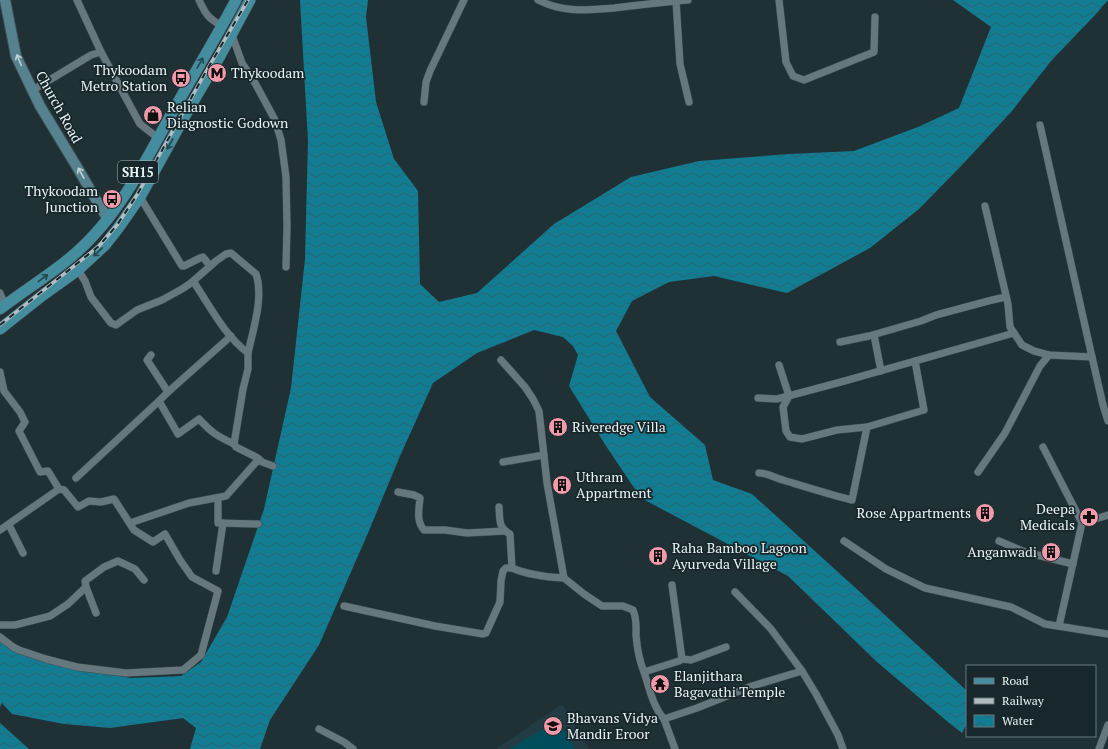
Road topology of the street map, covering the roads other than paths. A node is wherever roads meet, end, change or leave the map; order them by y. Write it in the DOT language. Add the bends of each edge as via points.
graph roads {
  1 [pos="5,0"];
  2 [pos="77,0"];
  3 [pos="199,0"];
  4 [pos="236,0"];
  5 [pos="250,0"];
  6 [pos="464,0"];
  7 [pos="538,0"];
  8 [pos="688,0"];
  9 [pos="778,0"];
  10 [pos="676,1"];
  11 [pos="875,17"];
  12 [pos="222,26"];
  13 [pos="232,35"];
  14 [pos="101,52"];
  15 [pos="33,90"];
  16 [pos="424,102"];
  17 [pos="689,102"];
  18 [pos="1040,125"];
  19 [pos="158,138"];
  20 [pos="140,198"];
  21 [pos="985,206"];
  22 [pos="108,219"];
  23 [pos="210,266"];
  24 [pos="286,267"];
  25 [pos="78,270"];
  26 [pos="193,281"];
  27 [pos="25,291"];
  28 [pos="0,293"];
  29 [pos="1006,297"];
  30 [pos="33,303"];
  31 [pos="3,307"];
  32 [pos="0,329"];
  33 [pos="1014,333"];
  34 [pos="874,334"];
  35 [pos="231,336"];
  36 [pos="840,342"];
  37 [pos="248,353"];
  38 [pos="151,355"];
  39 [pos="1048,355"];
  40 [pos="1092,357"];
  41 [pos="501,360"];
  42 [pos="915,361"];
  43 [pos="779,365"];
  44 [pos="881,371"];
  45 [pos="0,372"];
  46 [pos="168,392"];
  47 [pos="789,396"];
  48 [pos="758,398"];
  49 [pos="159,401"];
  50 [pos="1108,421"];
  51 [pos="867,427"];
  52 [pos="234,444"];
  53 [pos="1044,447"];
  54 [pos="544,454"];
  55 [pos="259,459"];
  56 [pos="503,462"];
  57 [pos="273,466"];
  58 [pos="978,472"];
  59 [pos="759,473"];
  60 [pos="76,478"];
  61 [pos="60,489"];
  62 [pos="398,492"];
  63 [pos="218,498"];
  64 [pos="499,507"];
  65 [pos="1108,515"];
  66 [pos="130,523"];
  67 [pos="223,523"];
  68 [pos="1082,523"];
  69 [pos="258,524"];
  70 [pos="9,525"];
  71 [pos="0,530"];
  72 [pos="505,531"];
  73 [pos="844,541"];
  74 [pos="999,541"];
  75 [pos="23,553"];
  76 [pos="1073,564"];
  77 [pos="512,568"];
  78 [pos="216,571"];
  79 [pos="564,578"];
  80 [pos="144,580"];
  81 [pos="672,585"];
  82 [pos="86,587"];
  83 [pos="735,592"];
  84 [pos="344,606"];
  85 [pos="96,613"];
  86 [pos="0,625"];
  87 [pos="1059,626"];
  88 [pos="1108,634"];
  89 [pos="0,637"];
  90 [pos="726,647"];
  91 [pos="682,659"];
  92 [pos="802,671"];
  93 [pos="644,672"];
  94 [pos="664,719"];
  95 [pos="1108,725"];
  96 [pos="319,729"];
  97 [pos="353,749"];
  98 [pos="675,749"];
  99 [pos="843,749"];
  100 [pos="1098,749"];
  15 -- 1 [label="street, Church Road, one-way" via="16,56"];
  2 -- 14 [label="street"];
  3 -- 12 [label="street" via="210,19"];
  4 -- 12 [label="main road, SH15"];
  5 -- 13 [label="main road"];
  6 -- 16 [label="street" via="430,71"];
  7 -- 10 [label="street" via="548,5 581,10"];
  8 -- 10 [label="street"];
  9 -- 11 [label="street" via="786,62 793,76 804,80 874,52"];
  10 -- 17 [label="street" via="680,64"];
  19 -- 12 [label="main road, SH15, one-way"];
  13 -- 20 [label="main road, one-way"];
  13 -- 24 [label="street" via="242,63 275,120 281,140 288,226"];
  14 -- 15 [label="street"];
  14 -- 19 [label="street" via="140,124"];
  22 -- 15 [label="street, Church Road, one-way"];
  18 -- 40 [label="street"];
  19 -- 22 [label="main road, SH15"];
  20 -- 23 [label="street" via="182,266 203,257"];
  20 -- 25 [label="main road, one-way" via="105,246"];
  21 -- 29 [label="street"];
  27 -- 22 [label="main road, SH15, one-way" via="81,248"];
  23 -- 26 [label="street"];
  23 -- 37 [label="street" via="231,253 256,274 257,311"];
  25 -- 26 [label="street" via="91,297 114,325 136,310 171,296"];
  25 -- 30 [label="main road"];
  26 -- 35 [label="street"];
  27 -- 30 [label="main road"];
  27 -- 31 [label="main road, SH15"];
  28 -- 31 [label="street"];
  29 -- 33 [label="street" via="1010,327"];
  29 -- 34 [label="street"];
  30 -- 32 [label="main road"];
  33 -- 39 [label="street" via="1022,345"];
  33 -- 42 [label="street"];
  34 -- 36 [label="street"];
  34 -- 44 [label="street"];
  35 -- 37 [label="street"];
  35 -- 46 [label="street"];
  37 -- 52 [label="street" via="248,369"];
  38 -- 46 [label="street" via="147,360"];
  39 -- 40 [label="street"];
  39 -- 58 [label="street" via="1005,433"];
  40 -- 50 [label="street"];
  41 -- 54 [label="street" via="525,387 539,411"];
  42 -- 44 [label="street"];
  42 -- 51 [label="street" via="924,410"];
  43 -- 47 [label="street"];
  44 -- 47 [label="street"];
  45 -- 61 [label="street" via="4,391 20,412 24,422 19,431 40,472 48,471"];
  46 -- 49 [label="street"];
  47 -- 48 [label="street" via="777,399"];
  47 -- 51 [label="street" via="783,407 786,431 790,437 802,438 837,430"];
  49 -- 52 [label="street" via="178,434 199,419 210,431"];
  49 -- 60 [label="street"];
  51 -- 59 [label="street" via="852,500"];
  52 -- 55 [label="street"];
  53 -- 68 [label="street"];
  54 -- 56 [label="street"];
  54 -- 79 [label="street"];
  55 -- 57 [label="street"];
  55 -- 63 [label="street" via="226,496"];
  61 -- 66 [label="street" via="64,490 78,507 89,501 114,499"];
  61 -- 70 [label="street"];
  62 -- 72 [label="street" via="420,498 420,525 424,530 467,533"];
  63 -- 66 [label="street" via="189,503"];
  63 -- 67 [label="street" via="218,523"];
  64 -- 72 [label="street" via="501,526"];
  65 -- 68 [label="street"];
  66 -- 89 [label="street" via="134,530 153,542 164,534 192,577 218,591 201,655 183,670 126,673 76,667 46,659 13,647"];
  67 -- 69 [label="street"];
  67 -- 78 [label="street"];
  68 -- 76 [label="street"];
  70 -- 71 [label="street"];
  70 -- 75 [label="street"];
  72 -- 77 [label="street" via="510,534"];
  73 -- 87 [label="street" via="886,569 925,588 1010,607 1045,624"];
  74 -- 76 [label="street" via="1025,552"];
  76 -- 87 [label="street"];
  77 -- 79 [label="street" via="534,575"];
  77 -- 84 [label="street" via="503,571 500,602 486,633 483,634"];
  79 -- 93 [label="street" via="602,606 623,606 633,610 636,618 638,659"];
  80 -- 82 [label="street" via="135,569 118,561 85,581"];
  81 -- 91 [label="street"];
  82 -- 85 [label="street"];
  82 -- 86 [label="street" via="50,616 15,625"];
  83 -- 92 [label="street" via="771,629"];
  87 -- 88 [label="street"];
  90 -- 91 [label="street" via="691,660"];
  91 -- 93 [label="street"];
  92 -- 94 [label="street" via="752,686"];
  92 -- 99 [label="street" via="838,735"];
  93 -- 94 [label="street" via="658,711"];
  94 -- 98 [label="street"];
  95 -- 100 [label="street"];
  96 -- 97 [label="street"];
}
